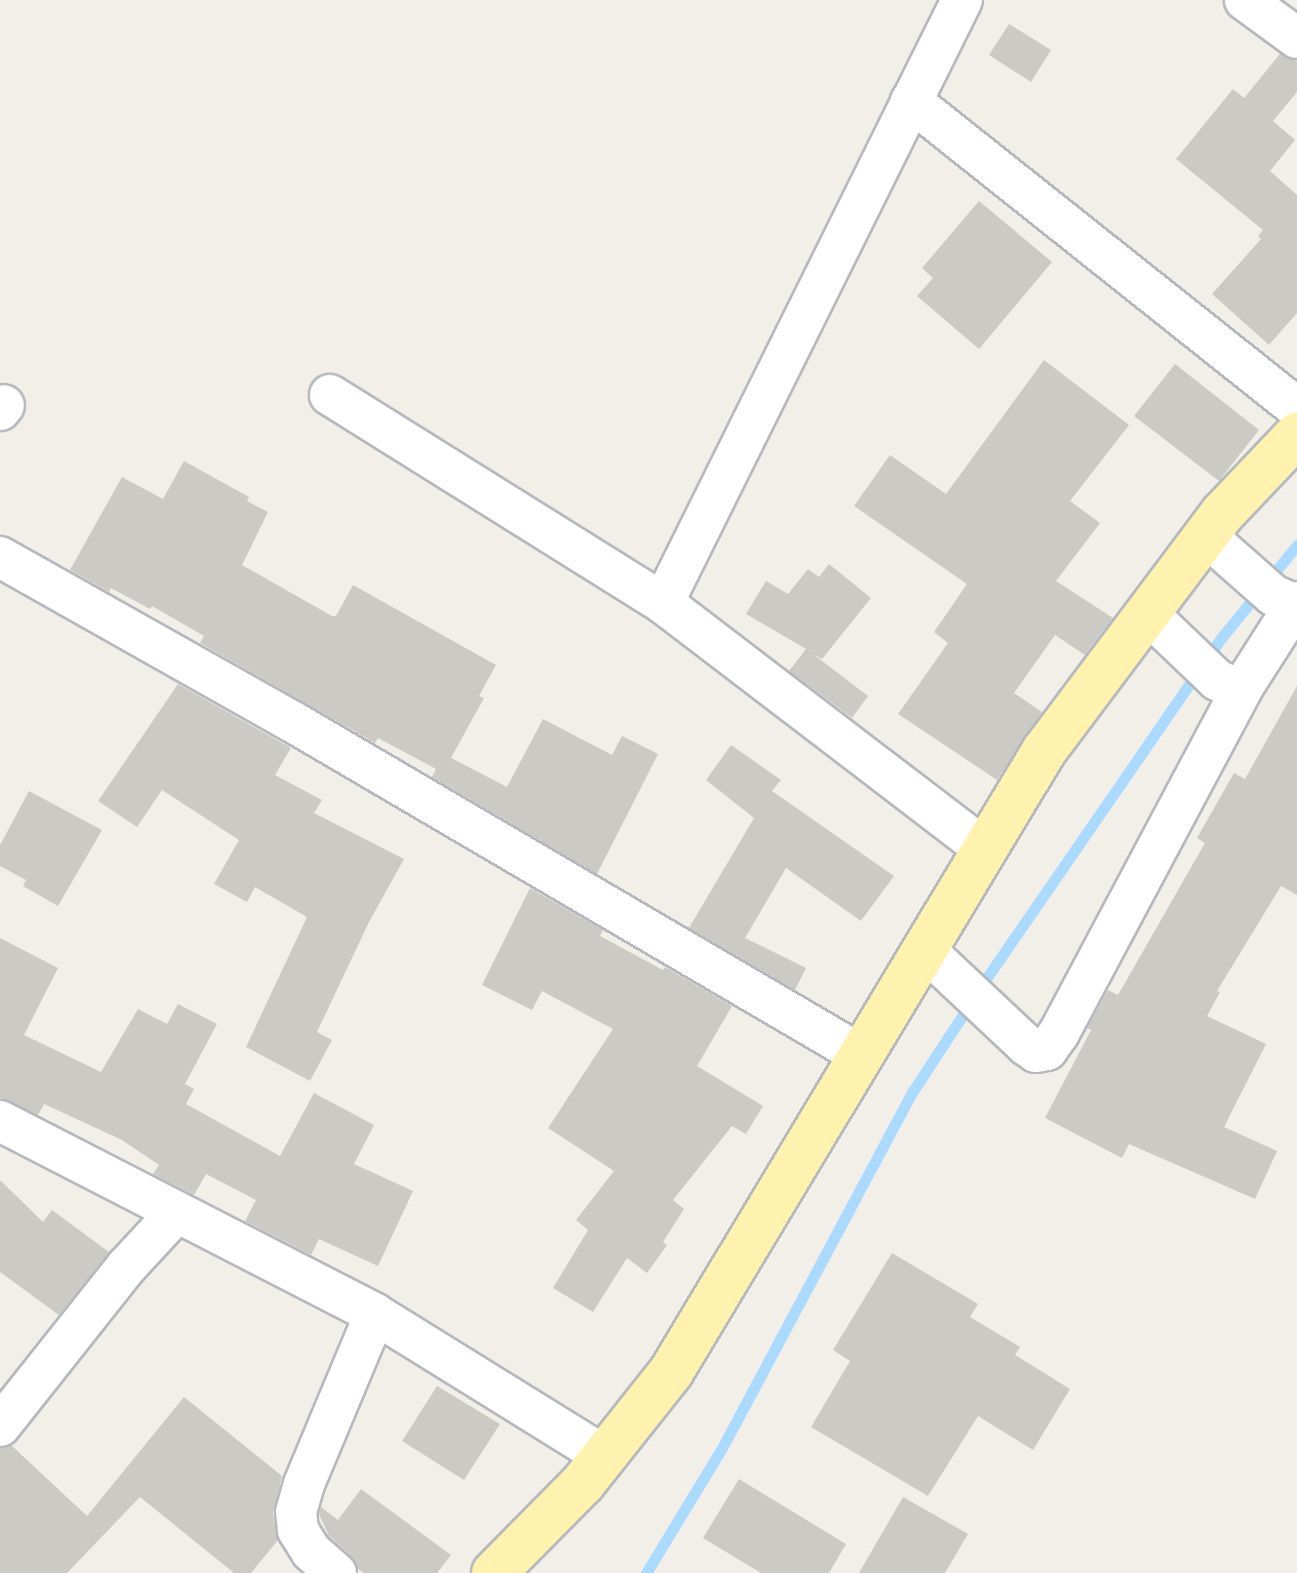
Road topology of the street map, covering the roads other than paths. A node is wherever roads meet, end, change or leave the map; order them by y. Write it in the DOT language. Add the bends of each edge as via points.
graph roads {
  1 [pos="962,0"];
  2 [pos="1245,0"];
  3 [pos="1297,38"];
  4 [pos="911,101"];
  5 [pos="330,395"];
  6 [pos="1296,432"];
  7 [pos="1217,546"];
  8 [pos="0,557"];
  9 [pos="1288,601"];
  10 [pos="663,603"];
  11 [pos="1156,620"];
  12 [pos="1229,685"];
  13 [pos="985,849"];
  14 [pos="938,963"];
  15 [pos="861,1055"];
  16 [pos="0,1121"];
  17 [pos="176,1213"];
  18 [pos="375,1314"];
  19 [pos="0,1426"];
  20 [pos="604,1456"];
  21 [pos="336,1573"];
  22 [pos="494,1573"];
  1 -- 4 [label="street"];
  2 -- 3 [label="street"];
  4 -- 6 [label="street"];
  4 -- 10 [label="street"];
  5 -- 10 [label="street"];
  6 -- 7 [label="main road"];
  7 -- 9 [label="street"];
  7 -- 11 [label="main road"];
  8 -- 15 [label="street"];
  9 -- 12 [label="street"];
  10 -- 13 [label="street"];
  11 -- 12 [label="street"];
  11 -- 13 [label="main road" via="1044,751"];
  12 -- 14 [label="street" via="1047,1050 1036,1052"];
  13 -- 14 [label="main road"];
  14 -- 15 [label="main road"];
  15 -- 20 [label="main road" via="671,1372"];
  16 -- 17 [label="street"];
  17 -- 18 [label="street"];
  17 -- 19 [label="street" via="127,1266"];
  18 -- 20 [label="street"];
  18 -- 21 [label="street" via="296,1512 298,1530 311,1551"];
  20 -- 22 [label="main road"];
}
